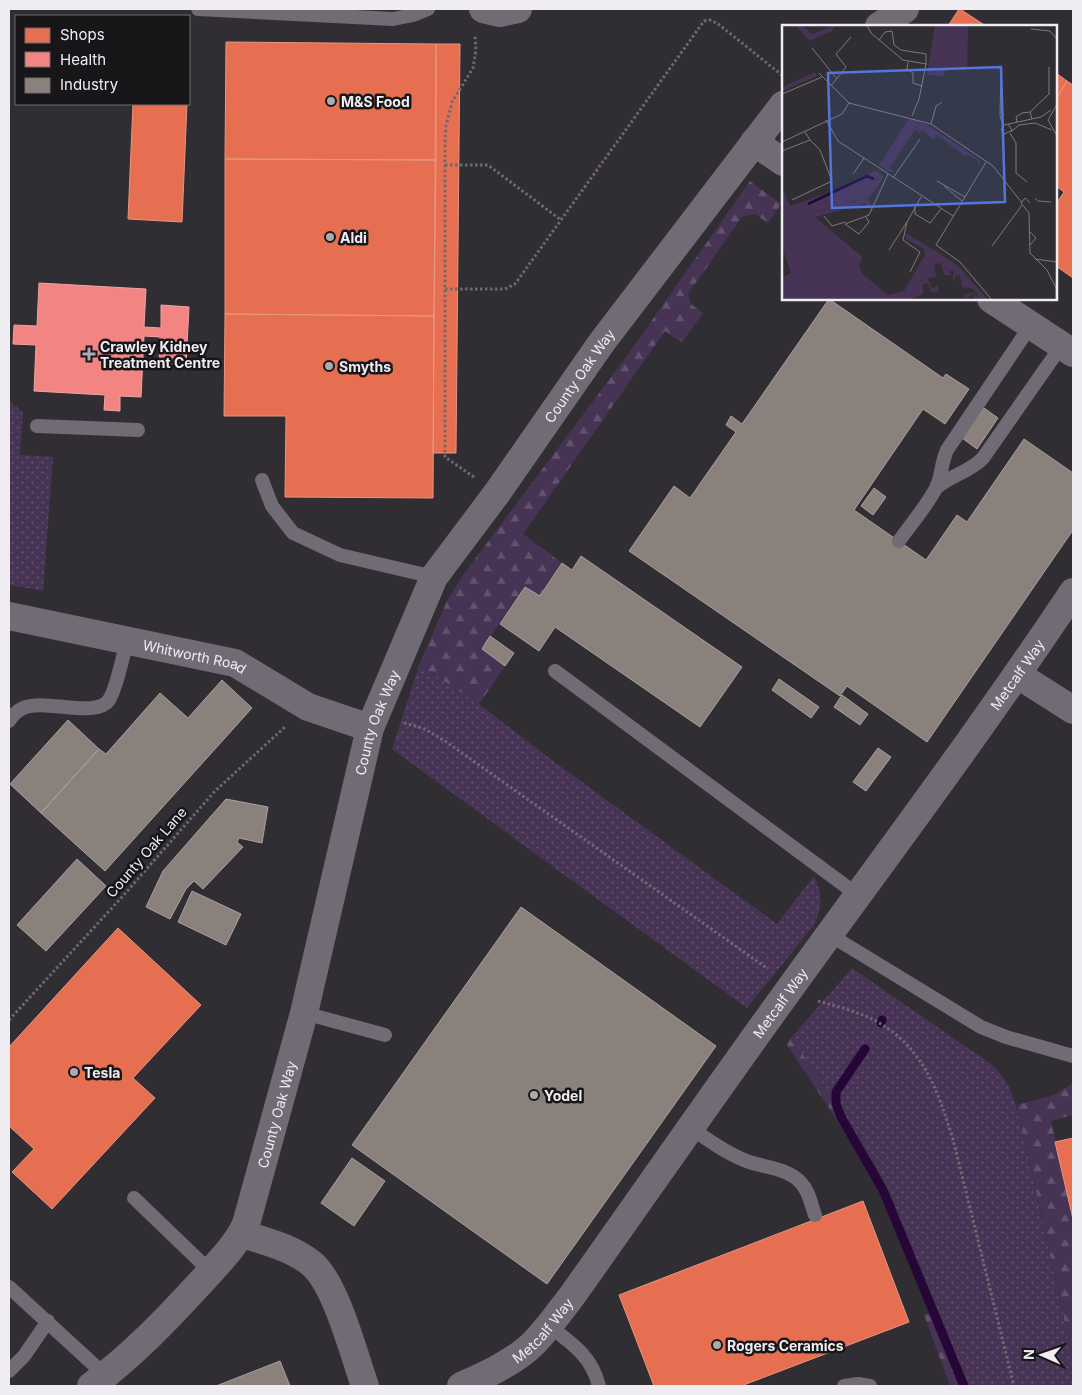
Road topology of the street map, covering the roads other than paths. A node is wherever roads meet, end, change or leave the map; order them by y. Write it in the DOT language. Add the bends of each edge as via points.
graph roads {
  1 [pos="198,9"];
  2 [pos="428,9"];
  3 [pos="518,9"];
  4 [pos="905,9"];
  5 [pos="479,21"];
  6 [pos="881,25"];
  7 [pos="782,106"];
  8 [pos="754,142"];
  9 [pos="782,161"];
  10 [pos="993,300"];
  11 [pos="1031,325"];
  12 [pos="1067,349"];
  13 [pos="37,426"];
  14 [pos="138,430"];
  15 [pos="262,480"];
  16 [pos="936,488"];
  17 [pos="899,541"];
  18 [pos="434,577"];
  19 [pos="1073,592"];
  20 [pos="9,616"];
  21 [pos="127,640"];
  22 [pos="555,671"];
  23 [pos="1018,675"];
  24 [pos="1073,710"];
  25 [pos="9,721"];
  26 [pos="370,728"];
  27 [pos="859,896"];
  28 [pos="830,935"];
  29 [pos="304,1013"];
  30 [pos="385,1035"];
  31 [pos="1073,1056"];
  32 [pos="691,1128"];
  33 [pos="134,1198"];
  34 [pos="815,1215"];
  35 [pos="242,1234"];
  36 [pos="210,1271"];
  37 [pos="9,1287"];
  38 [pos="48,1321"];
  39 [pos="549,1326"];
  40 [pos="9,1371"];
  41 [pos="98,1380"];
  42 [pos="365,1386"];
  43 [pos="461,1386"];
  44 [pos="599,1386"];
  45 [pos="844,1386"];
  46 [pos="870,1386"];
  1 -- 2 [label="lane" via="393,19"];
  3 -- 5 [label="street"];
  4 -- 6 [label="street"];
  7 -- 8 [label="street, County Oak Way"];
  8 -- 9 [label="street"];
  8 -- 18 [label="street, County Oak Way" via="602,342"];
  10 -- 11 [label="street"];
  11 -- 12 [label="street"];
  11 -- 16 [label="lane" via="948,450"];
  12 -- 16 [label="lane" via="983,458 974,467 948,478"];
  13 -- 14 [label="lane"];
  15 -- 18 [label="lane" via="272,506 293,533 340,555"];
  16 -- 17 [label="lane"];
  18 -- 26 [label="street, County Oak Way"];
  19 -- 23 [label="street, Metcalf Way"];
  20 -- 21 [label="street, Whitworth Road"];
  21 -- 25 [label="lane" via="112,693 104,704 92,708 31,706 20,710"];
  21 -- 26 [label="street, Whitworth Road" via="235,663 308,706"];
  22 -- 27 [label="lane"];
  23 -- 24 [label="street"];
  23 -- 27 [label="street, Metcalf Way"];
  26 -- 29 [label="street, County Oak Way"];
  27 -- 28 [label="street, Metcalf Way"];
  28 -- 31 [label="lane" via="975,1024 1006,1037"];
  28 -- 32 [label="street, Metcalf Way"];
  29 -- 30 [label="lane"];
  29 -- 35 [label="street, County Oak Way"];
  32 -- 34 [label="lane" via="738,1157 794,1176 807,1192"];
  32 -- 39 [label="street, Metcalf Way"];
  33 -- 36 [label="lane"];
  35 -- 36 [label="street, County Oak Way"];
  35 -- 42 [label="street" via="312,1264 330,1290"];
  36 -- 41 [label="street, County Oak Way" via="158,1327"];
  37 -- 38 [label="lane"];
  38 -- 40 [label="lane" via="24,1356"];
  38 -- 41 [label="lane"];
  39 -- 43 [label="street, Metcalf Way" via="516,1357"];
  39 -- 44 [label="lane" via="583,1353"];
  45 -- 46 [label="lane"];
}
